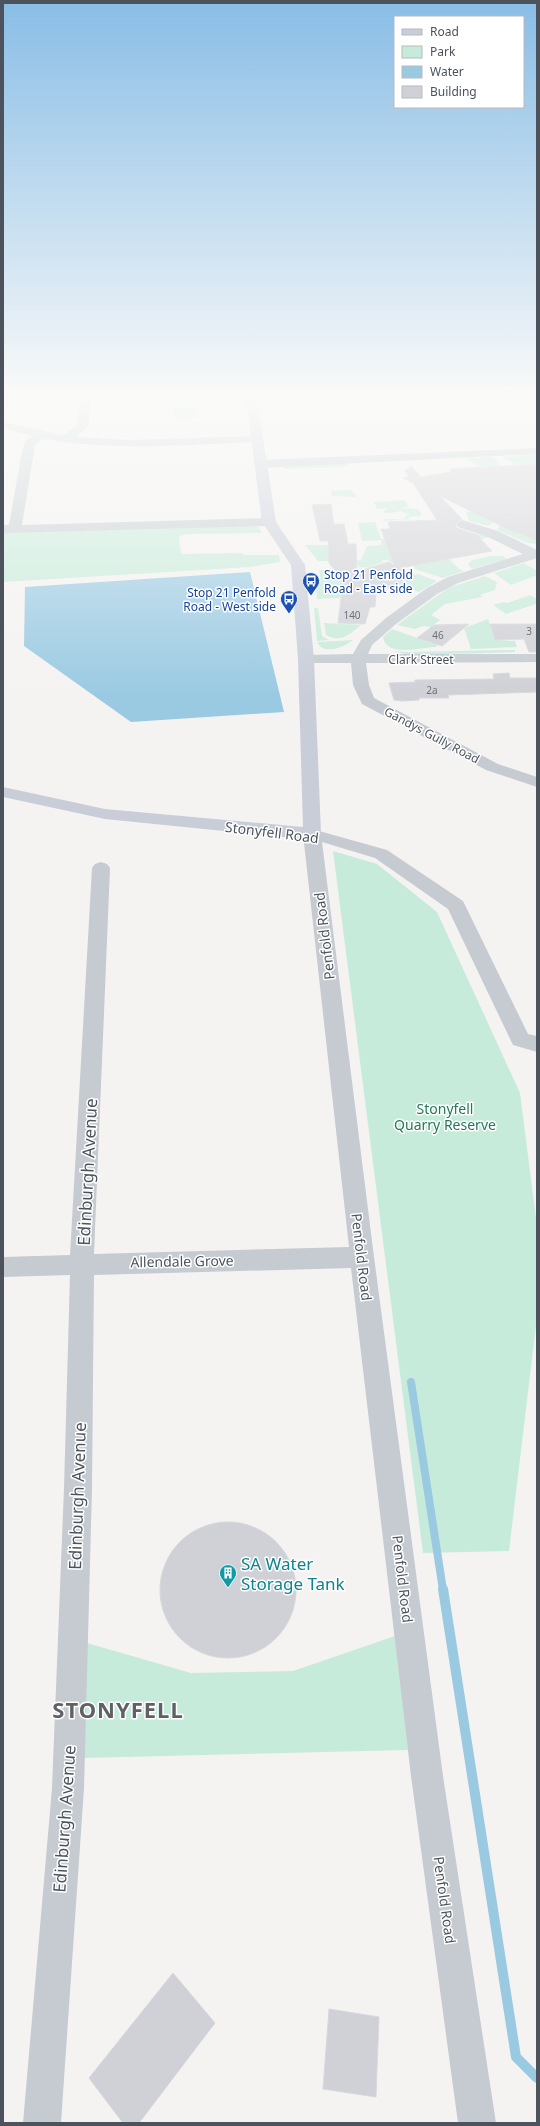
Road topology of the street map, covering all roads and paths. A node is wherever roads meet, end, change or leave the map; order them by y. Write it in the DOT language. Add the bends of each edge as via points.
graph roads {
  1 [pos="17,497"];
  2 [pos="266,497"];
  3 [pos="269,522"];
  4 [pos="462,524"];
  5 [pos="9,528"];
  6 [pos="536,555"];
  7 [pos="537,658"];
  8 [pos="306,659"];
  9 [pos="358,659"];
  10 [pos="537,782"];
  11 [pos="3,792"];
  12 [pos="312,834"];
  13 [pos="101,868"];
  14 [pos="537,1044"];
  15 [pos="362,1256"];
  16 [pos="82,1264"];
  17 [pos="3,1267"];
  18 [pos="42,2123"];
  19 [pos="477,2123"];
  1 -- 5 [label="street"];
  2 -- 3 [label="street, Penfold Road"];
  3 -- 5 [label="street"];
  3 -- 8 [label="street, Penfold Road" via="298,564"];
  4 -- 6 [label="street" via="493,534"];
  6 -- 9 [label="street" via="453,580 432,591 391,621 366,644"];
  7 -- 9 [label="street, Clark Street"];
  8 -- 9 [label="street, Clark Street"];
  8 -- 12 [label="street, Penfold Road"];
  9 -- 10 [label="street, Gandys Gully Road" via="361,685 367,701 492,767"];
  11 -- 12 [label="street, Stonyfell Road" via="105,814"];
  12 -- 14 [label="street, Stonyfell Road" via="381,854 456,905 520,1040"];
  12 -- 15 [label="street, Penfold Road"];
  13 -- 16 [label="street, Edinburgh Avenue"];
  15 -- 16 [label="street, Allendale Grove"];
  15 -- 19 [label="street, Penfold Road" via="428,1776"];
  16 -- 17 [label="street, Allendale Grove"];
  16 -- 18 [label="street, Edinburgh Avenue" via="78,1496 68,1788"];
}
